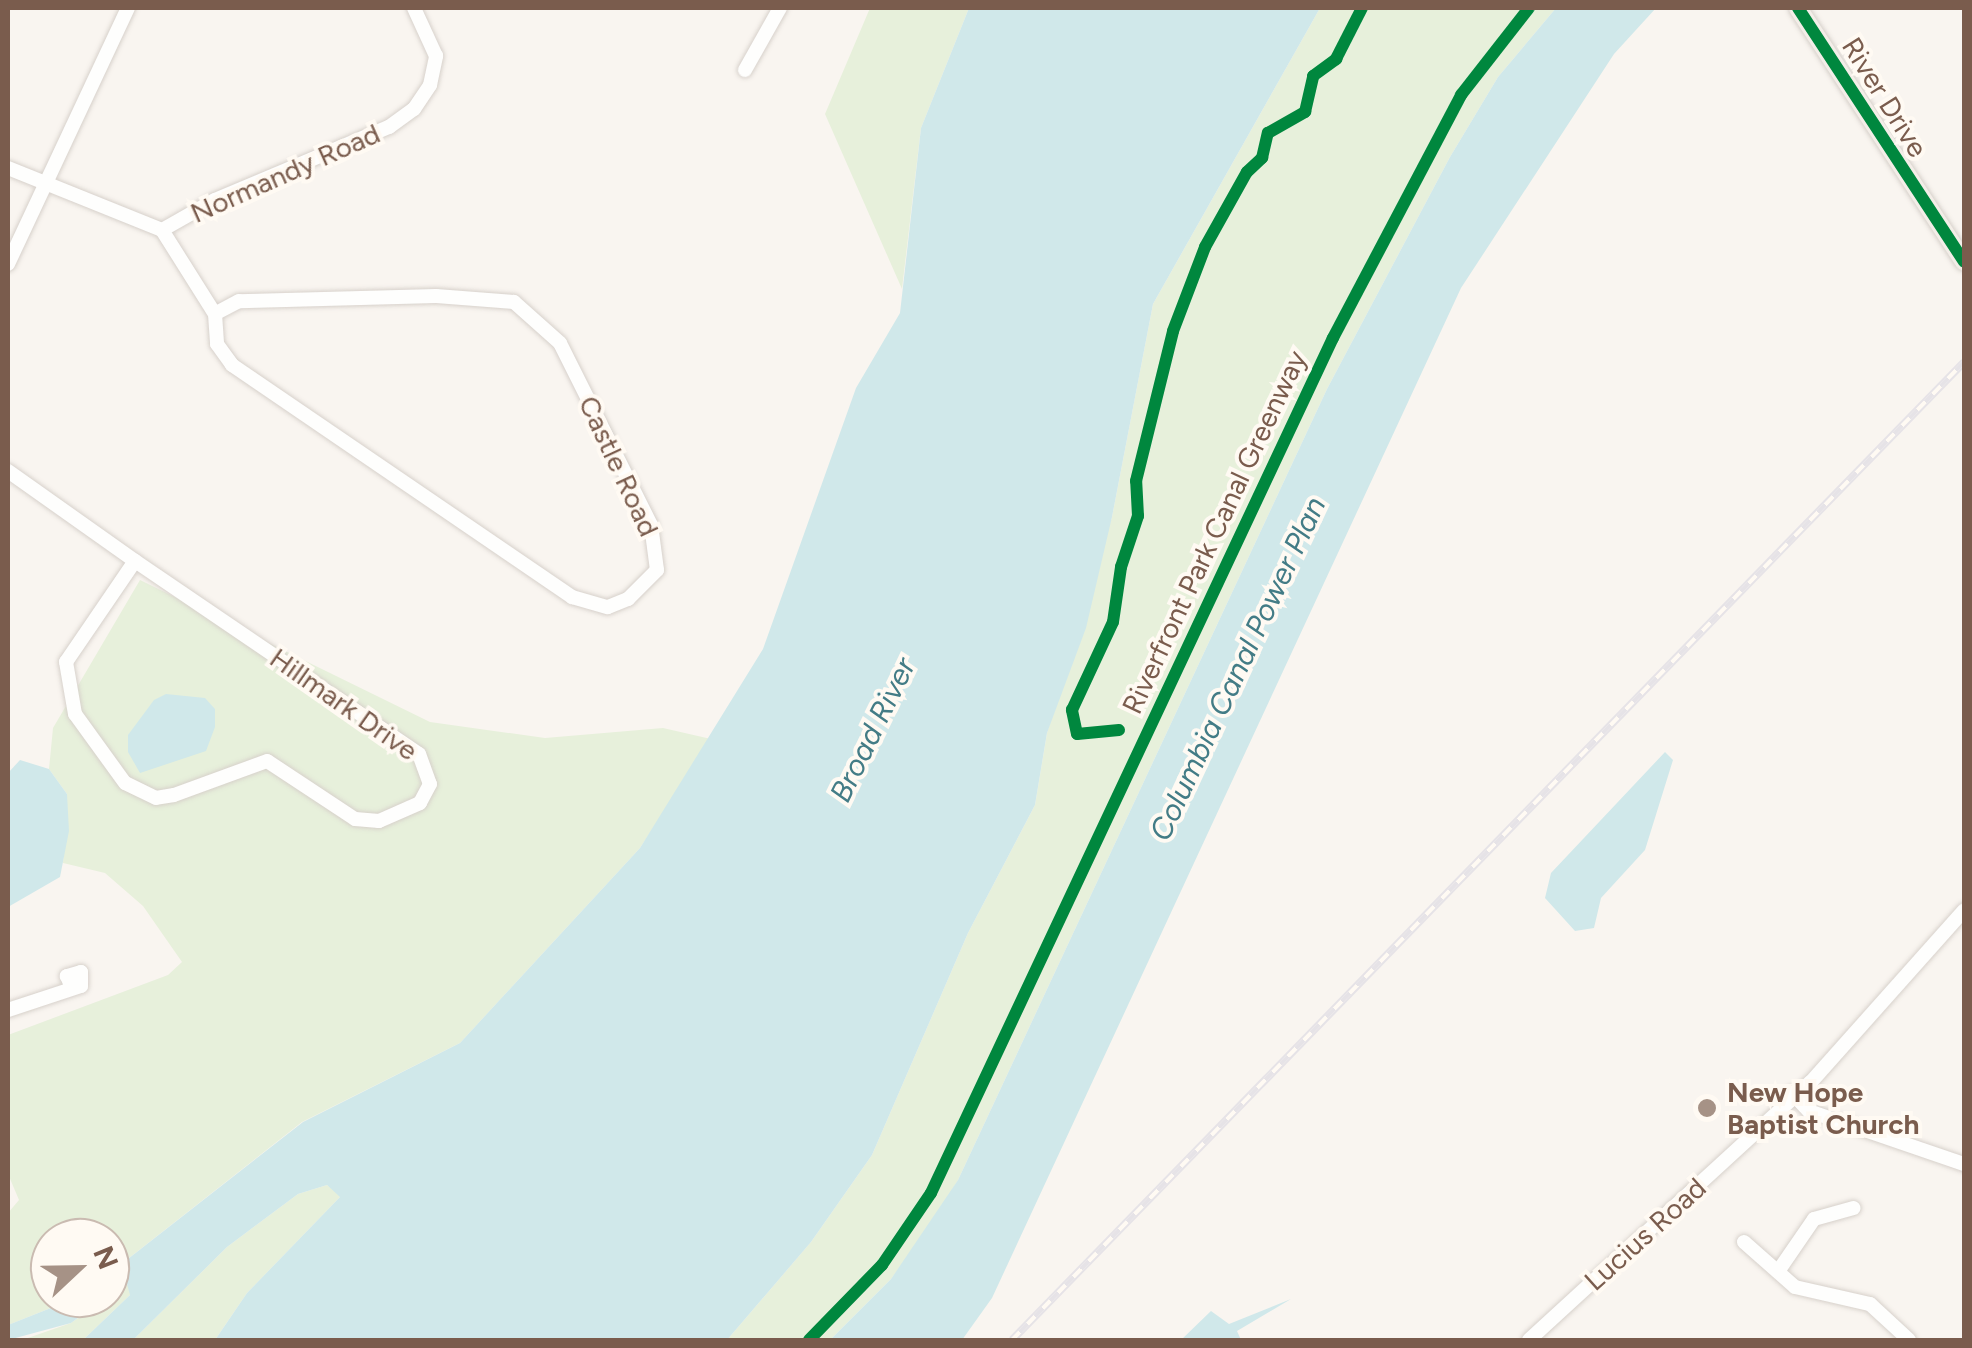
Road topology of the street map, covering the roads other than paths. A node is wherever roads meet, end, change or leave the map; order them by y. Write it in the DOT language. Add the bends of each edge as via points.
graph roads {
  1 [pos="128,8"];
  2 [pos="414,8"];
  3 [pos="1798,8"];
  4 [pos="777,9"];
  5 [pos="745,70"];
  6 [pos="8,168"];
  7 [pos="46,186"];
  8 [pos="162,230"];
  9 [pos="1964,262"];
  10 [pos="8,264"];
  11 [pos="215,314"];
  12 [pos="8,471"];
  13 [pos="135,561"];
  14 [pos="1964,910"];
  15 [pos="71,986"];
  16 [pos="8,1010"];
  17 [pos="1792,1093"];
  18 [pos="1964,1164"];
  19 [pos="1854,1208"];
  20 [pos="1744,1242"];
  21 [pos="1779,1270"];
  22 [pos="1529,1340"];
  23 [pos="1909,1340"];
  1 -- 7 [label="street"];
  2 -- 8 [label="street, Normandy Road" via="436,56 430,85 414,109 389,127 216,200"];
  3 -- 9 [label="main road, River Drive"];
  4 -- 5 [label="street"];
  6 -- 7 [label="street"];
  7 -- 8 [label="street"];
  7 -- 10 [label="street"];
  8 -- 11 [label="street, Castle Road"];
  11 -- 11 [label="street, Castle Road" via="217,344 232,365 572,597 608,606 628,599 657,570 650,525 560,342 514,302 436,296 239,301"];
  12 -- 13 [label="street, Hillmark Drive"];
  13 -- 13 [label="street, Hillmark Drive" via="419,754 430,784 420,803 379,821 355,819 267,761 156,798 125,783 76,714 66,662"];
  14 -- 17 [label="street, Lucius Road" via="1811,1082"];
  15 -- 16 [label="street"];
  17 -- 18 [label="street" via="1810,1111"];
  17 -- 22 [label="street, Lucius Road"];
  19 -- 21 [label="street" via="1814,1219"];
  20 -- 21 [label="street"];
  21 -- 23 [label="street" via="1806,1292 1870,1304"];
}
